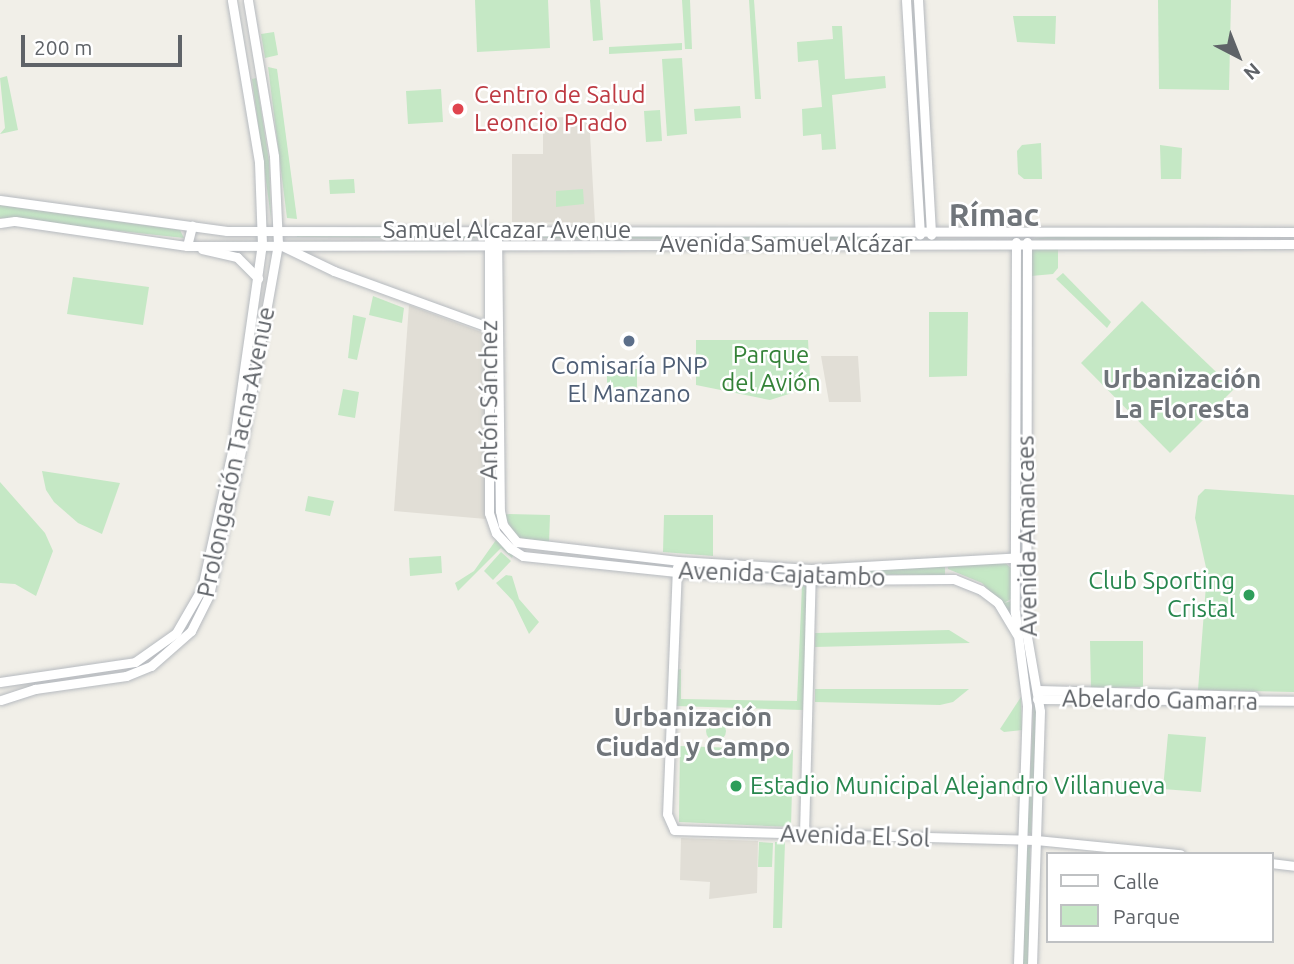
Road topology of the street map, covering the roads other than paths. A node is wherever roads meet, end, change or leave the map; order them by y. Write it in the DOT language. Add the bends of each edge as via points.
graph roads {
  1 [pos="232,0"];
  2 [pos="248,0"];
  3 [pos="906,0"];
  4 [pos="918,0"];
  5 [pos="0,200"];
  6 [pos="0,223"];
  7 [pos="192,226"];
  8 [pos="261,230"];
  9 [pos="278,230"];
  10 [pos="493,230"];
  11 [pos="920,232"];
  12 [pos="931,232"];
  13 [pos="1294,232"];
  14 [pos="1016,233"];
  15 [pos="1027,233"];
  16 [pos="262,244"];
  17 [pos="278,244"];
  18 [pos="493,244"];
  19 [pos="925,244"];
  20 [pos="1294,244"];
  21 [pos="1016,245"];
  22 [pos="1027,245"];
  23 [pos="187,246"];
  24 [pos="258,278"];
  25 [pos="499,328"];
  26 [pos="489,329"];
  27 [pos="238,447"];
  28 [pos="235,460"];
  29 [pos="524,545"];
  30 [pos="523,556"];
  31 [pos="1026,557"];
  32 [pos="605,558"];
  33 [pos="1015,558"];
  34 [pos="678,561"];
  35 [pos="811,569"];
  36 [pos="677,572"];
  37 [pos="811,580"];
  38 [pos="1017,635"];
  39 [pos="0,682"];
  40 [pos="1039,694"];
  41 [pos="1027,699"];
  42 [pos="1294,699"];
  43 [pos="1,700"];
  44 [pos="804,834"];
  45 [pos="1036,840"];
  46 [pos="1022,841"];
  47 [pos="1159,852"];
  48 [pos="1273,863"];
  49 [pos="1294,866"];
  50 [pos="1018,964"];
  51 [pos="1032,964"];
  1 -- 8 [label="street, Prolongación Tacna Avenue" via="259,162"];
  2 -- 9 [label="street, Prolongación Tacna Avenue" via="274,156"];
  3 -- 11 [label="street"];
  4 -- 12 [label="street"];
  5 -- 7 [label="street, Samuel Alcazar Avenue"];
  6 -- 23 [label="street" via="15,221"];
  7 -- 8 [label="street, Samuel Alcazar Avenue"];
  7 -- 23 [label="street"];
  8 -- 9 [label="street, Samuel Alcazar Avenue"];
  8 -- 16 [label="street, Prolongación Tacna Avenue"];
  9 -- 10 [label="street, Samuel Alcazar Avenue"];
  9 -- 17 [label="street, Prolongación Tacna Avenue"];
  10 -- 11 [label="street, Samuel Alcazar Avenue"];
  10 -- 18 [label="street, Antón Sánchez"];
  11 -- 12 [label="street, Avenida Samuel Alcázar"];
  11 -- 19 [label="street"];
  12 -- 14 [label="street, Avenida Samuel Alcázar"];
  12 -- 19 [label="street"];
  13 -- 15 [label="street, Avenida Samuel Alcázar"];
  14 -- 15 [label="street, Avenida Samuel Alcázar"];
  14 -- 21 [label="street, Avenida Amancaes"];
  15 -- 22 [label="street, Avenida Amancaes"];
  16 -- 17 [label="street, Samuel Alcazar Avenue"];
  16 -- 23 [label="street, Samuel Alcazar Avenue"];
  16 -- 24 [label="street, Prolongación Tacna Avenue"];
  17 -- 18 [label="street, Samuel Alcazar Avenue"];
  17 -- 26 [label="street" via="291,254"];
  17 -- 27 [label="street, Prolongación Tacna Avenue"];
  18 -- 19 [label="street, Avenida Samuel Alcázar"];
  18 -- 25 [label="street, Antón Sánchez"];
  18 -- 26 [label="street, Antón Sánchez"];
  19 -- 21 [label="street, Avenida Samuel Alcázar"];
  20 -- 22 [label="street, Avenida Samuel Alcázar"];
  21 -- 22 [label="street, Avenida Samuel Alcázar"];
  21 -- 33 [label="street, Avenida Amancaes"];
  22 -- 31 [label="street, Avenida Amancaes"];
  23 -- 24 [label="street" via="237,257"];
  24 -- 27 [label="street, Prolongación Tacna Avenue"];
  25 -- 26 [label="street"];
  25 -- 29 [label="street, Antón Sánchez" via="501,519 512,537"];
  26 -- 30 [label="street, Antón Sánchez" via="490,523 504,543"];
  27 -- 28 [label="street, Prolongación Tacna Avenue"];
  28 -- 39 [label="street, Prolongación Tacna Avenue" via="205,579 176,633 154,652 127,665"];
  28 -- 43 [label="street, Prolongación Tacna Avenue" via="209,595 197,621 176,648 137,673 21,692"];
  29 -- 32 [label="street, Avenida Cajatambo"];
  30 -- 32 [label="street, Avenida Cajatambo"];
  31 -- 33 [label="street, Avenida Cajatambo"];
  31 -- 40 [label="street, Avenida Amancaes" via="1026,631"];
  32 -- 34 [label="street, Avenida Cajatambo"];
  32 -- 36 [label="street, Avenida Cajatambo"];
  33 -- 35 [label="street, Avenida Cajatambo"];
  33 -- 38 [label="street, Avenida Amancaes"];
  34 -- 35 [label="street, Avenida Cajatambo"];
  34 -- 36 [label="street"];
  35 -- 37 [label="street"];
  36 -- 37 [label="street, Avenida Cajatambo"];
  36 -- 44 [label="street, Avenida El Sol" via="667,814 674,830"];
  37 -- 38 [label="street, Avenida Cajatambo" via="954,579 998,603"];
  37 -- 44 [label="street"];
  38 -- 41 [label="street, Avenida Amancaes"];
  40 -- 41 [label="street, Abelardo Gamarra"];
  40 -- 42 [label="street, Abelardo Gamarra"];
  40 -- 45 [label="street, Avenida Amancaes"];
  41 -- 46 [label="street, Avenida Amancaes"];
  44 -- 46 [label="street, Avenida El Sol"];
  45 -- 46 [label="street, Avenida El Sol"];
  45 -- 47 [label="street, Avenida El Sol"];
  45 -- 51 [label="street, Avenida Amancaes"];
  46 -- 50 [label="street, Avenida Amancaes"];
  48 -- 49 [label="street"];
}
